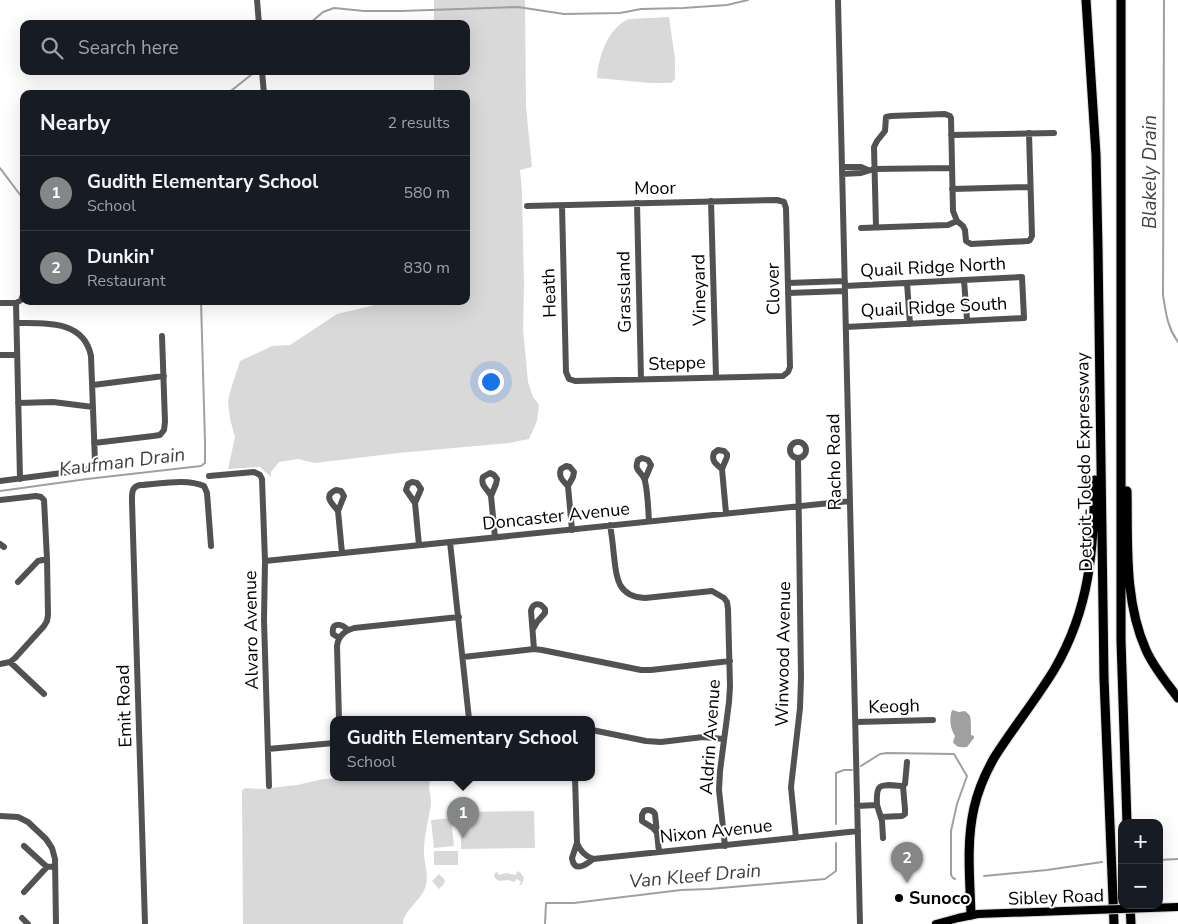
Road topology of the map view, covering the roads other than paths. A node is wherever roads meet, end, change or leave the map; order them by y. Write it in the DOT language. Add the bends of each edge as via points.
graph roads {
  1 [pos="257,0"];
  2 [pos="838,0"];
  3 [pos="1086,0"];
  4 [pos="1121,0"];
  5 [pos="259,20"];
  6 [pos="262,75"];
  7 [pos="264,90"];
  8 [pos="1029,133"];
  9 [pos="1054,133"];
  10 [pos="951,135"];
  11 [pos="952,168"];
  12 [pos="842,170"];
  13 [pos="871,170"];
  14 [pos="1030,187"];
  15 [pos="952,189"];
  16 [pos="711,201"];
  17 [pos="784,202"];
  18 [pos="637,203"];
  19 [pos="527,206"];
  20 [pos="562,206"];
  21 [pos="957,221"];
  22 [pos="876,227"];
  23 [pos="861,228"];
  24 [pos="964,280"];
  25 [pos="788,282"];
  26 [pos="908,283"];
  27 [pos="845,286"];
  28 [pos="788,292"];
  29 [pos="20,301"];
  30 [pos="0,303"];
  31 [pos="16,303"];
  32 [pos="1024,318"];
  33 [pos="967,320"];
  34 [pos="16,323"];
  35 [pos="910,324"];
  36 [pos="846,327"];
  37 [pos="162,336"];
  38 [pos="17,354"];
  39 [pos="0,355"];
  40 [pos="1100,367"];
  41 [pos="786,374"];
  42 [pos="164,376"];
  43 [pos="716,377"];
  44 [pos="569,379"];
  45 [pos="641,379"];
  46 [pos="92,385"];
  47 [pos="1121,386"];
  48 [pos="18,403"];
  49 [pos="93,406"];
  50 [pos="94,443"];
  51 [pos="798,459"];
  52 [pos="722,469"];
  53 [pos="209,476"];
  54 [pos="20,478"];
  55 [pos="645,479"];
  56 [pos="0,481"];
  57 [pos="568,486"];
  58 [pos="491,496"];
  59 [pos="0,500"];
  60 [pos="850,501"];
  61 [pos="415,503"];
  62 [pos="798,506"];
  63 [pos="338,511"];
  64 [pos="726,513"];
  65 [pos="649,521"];
  66 [pos="610,525"];
  67 [pos="572,530"];
  68 [pos="495,537"];
  69 [pos="450,542"];
  70 [pos="419,545"];
  71 [pos="211,546"];
  72 [pos="342,553"];
  73 [pos="47,559"];
  74 [pos="265,561"];
  75 [pos="18,582"];
  76 [pos="459,617"];
  77 [pos="533,629"];
  78 [pos="348,630"];
  79 [pos="339,638"];
  80 [pos="534,649"];
  81 [pos="463,657"];
  82 [pos="730,661"];
  83 [pos="10,662"];
  84 [pos="0,664"];
  85 [pos="44,694"];
  86 [pos="1178,698"];
  87 [pos="339,716"];
  88 [pos="469,716"];
  89 [pos="933,720"];
  90 [pos="856,722"];
  91 [pos="595,731"];
  92 [pos="724,739"];
  93 [pos="330,742"];
  94 [pos="268,749"];
  95 [pos="907,762"];
  96 [pos="575,781"];
  97 [pos="269,786"];
  98 [pos="904,786"];
  99 [pos="877,805"];
  100 [pos="857,806"];
  101 [pos="0,816"];
  102 [pos="881,817"];
  103 [pos="1126,819"];
  104 [pos="858,831"];
  105 [pos="657,833"];
  106 [pos="796,835"];
  107 [pos="883,838"];
  108 [pos="578,843"];
  109 [pos="24,846"];
  110 [pos="724,846"];
  111 [pos="659,852"];
  112 [pos="593,859"];
  113 [pos="55,866"];
  114 [pos="47,867"];
  115 [pos="24,892"];
  116 [pos="1178,907"];
  117 [pos="1130,909"];
  118 [pos="971,915"];
  119 [pos="22,918"];
  120 [pos="28,924"];
  121 [pos="56,924"];
  122 [pos="145,924"];
  123 [pos="860,924"];
  124 [pos="936,924"];
  125 [pos="1114,924"];
  126 [pos="1131,924"];
  1 -- 5 [label="street"];
  2 -- 12 [label="street, Racho Road"];
  3 -- 40 [label="highway, Detroit-Toledo Expressway" via="1096,155"];
  4 -- 47 [label="highway, Detroit-Toledo Expressway"];
  6 -- 7 [label="street"];
  8 -- 9 [label="street"];
  8 -- 10 [label="street"];
  8 -- 14 [label="street"];
  10 -- 11 [label="street"];
  10 -- 13 [label="street" via="950,116 946,114 886,118 884,133 874,149"];
  11 -- 13 [label="street"];
  11 -- 15 [label="street"];
  12 -- 13 [label="street" via="861,173"];
  12 -- 27 [label="street, Racho Road"];
  13 -- 22 [label="street"];
  14 -- 15 [label="street"];
  14 -- 21 [label="street" via="1030,240 971,244 966,240 963,226"];
  15 -- 21 [label="street"];
  16 -- 17 [label="street, Moor"];
  16 -- 18 [label="street, Moor"];
  16 -- 43 [label="street, Vineyard"];
  17 -- 25 [label="street, Clover"];
  18 -- 20 [label="street, Moor"];
  18 -- 45 [label="street, Grassland"];
  19 -- 20 [label="street, Moor"];
  20 -- 44 [label="street, Heath" via="566,372"];
  21 -- 22 [label="street" via="948,225"];
  22 -- 23 [label="street"];
  24 -- 26 [label="street, Quail Ridge North"];
  24 -- 32 [label="street, Quail Ridge North" via="1022,277"];
  24 -- 33 [label="street"];
  25 -- 27 [label="street"];
  25 -- 28 [label="street, Clover"];
  26 -- 27 [label="street, Quail Ridge North"];
  26 -- 35 [label="street"];
  27 -- 28 [label="street"];
  27 -- 36 [label="street, Racho Road"];
  28 -- 41 [label="street, Clover" via="790,370"];
  29 -- 31 [label="street"];
  30 -- 31 [label="street"];
  31 -- 34 [label="street"];
  32 -- 33 [label="street, Quail Ridge South"];
  33 -- 35 [label="street, Quail Ridge South"];
  34 -- 38 [label="street"];
  34 -- 46 [label="street" via="55,324 80,336 90,352"];
  35 -- 36 [label="street, Quail Ridge South"];
  36 -- 60 [label="street, Racho Road"];
  37 -- 42 [label="street"];
  38 -- 39 [label="street"];
  38 -- 48 [label="street"];
  40 -- 118 [label="highway" via="1095,423 1092,548 1085,592 1059,660 994,758 980,788 969,840"];
  40 -- 125 [label="highway, Detroit-Toledo Expressway" via="1104,678"];
  41 -- 43 [label="street, Steppe"];
  42 -- 46 [label="street"];
  42 -- 50 [label="street" via="165,429 160,435"];
  43 -- 45 [label="street, Steppe"];
  44 -- 45 [label="street, Steppe"];
  46 -- 49 [label="street"];
  47 -- 86 [label="highway" via="1131,603 1146,650"];
  47 -- 103 [label="highway, Detroit-Toledo Expressway"];
  48 -- 49 [label="street"];
  48 -- 54 [label="street"];
  49 -- 50 [label="street"];
  50 -- 54 [label="street" via="95,462 91,468"];
  51 -- 62 [label="street, Winwood Avenue"];
  52 -- 64 [label="street"];
  53 -- 74 [label="street, Alvaro Avenue" via="254,472 260,475"];
  54 -- 56 [label="street"];
  55 -- 65 [label="street"];
  57 -- 67 [label="street"];
  58 -- 68 [label="street"];
  59 -- 73 [label="street" via="41,497 45,503"];
  60 -- 62 [label="street, Doncaster Avenue"];
  60 -- 90 [label="street, Racho Road"];
  61 -- 70 [label="street"];
  62 -- 64 [label="street, Doncaster Avenue"];
  62 -- 106 [label="street, Winwood Avenue" via="802,678 792,781"];
  63 -- 72 [label="street"];
  64 -- 65 [label="street, Doncaster Avenue"];
  65 -- 66 [label="street, Doncaster Avenue"];
  66 -- 67 [label="street, Doncaster Avenue"];
  66 -- 82 [label="street, Aldrin Avenue" via="616,577 622,589 630,595 645,598 712,591 724,598 728,609"];
  67 -- 68 [label="street, Doncaster Avenue"];
  68 -- 69 [label="street, Doncaster Avenue"];
  69 -- 70 [label="street, Doncaster Avenue"];
  69 -- 76 [label="street"];
  70 -- 72 [label="street, Doncaster Avenue"];
  71 -- 122 [label="street, Emit Road" via="204,486 183,482 134,488 132,508"];
  72 -- 74 [label="street, Doncaster Avenue"];
  73 -- 75 [label="street" via="38,561"];
  73 -- 83 [label="street" via="47,621"];
  74 -- 94 [label="street, Alvaro Avenue"];
  76 -- 78 [label="street"];
  76 -- 81 [label="street"];
  77 -- 80 [label="street"];
  78 -- 79 [label="street"];
  78 -- 79 [label="street" via="342,625 334,626 333,634"];
  79 -- 87 [label="street"];
  80 -- 81 [label="street"];
  80 -- 82 [label="street" via="641,670"];
  81 -- 88 [label="street"];
  82 -- 92 [label="street, Aldrin Avenue"];
  83 -- 84 [label="street"];
  83 -- 85 [label="street"];
  89 -- 90 [label="street, Keogh"];
  90 -- 100 [label="street, Racho Road"];
  91 -- 92 [label="street" via="646,742 703,737"];
  92 -- 110 [label="street, Aldrin Avenue" via="719,790"];
  93 -- 94 [label="street"];
  94 -- 97 [label="street, Alvaro Avenue"];
  95 -- 98 [label="street"];
  96 -- 108 [label="street"];
  98 -- 99 [label="street" via="879,787"];
  98 -- 102 [label="street" via="905,814"];
  99 -- 100 [label="street"];
  99 -- 102 [label="street"];
  100 -- 104 [label="street, Racho Road"];
  101 -- 113 [label="street" via="18,817 31,824 50,843"];
  102 -- 107 [label="street"];
  104 -- 106 [label="street, Nixon Avenue"];
  104 -- 123 [label="street, Racho Road"];
  105 -- 111 [label="street"];
  106 -- 110 [label="street, Nixon Avenue"];
  108 -- 112 [label="street" via="580,850"];
  108 -- 112 [label="street, Nixon Avenue" via="572,858 574,864 581,866"];
  109 -- 114 [label="street"];
  110 -- 111 [label="street, Nixon Avenue"];
  111 -- 112 [label="street, Nixon Avenue"];
  113 -- 114 [label="street"];
  113 -- 121 [label="street"];
  114 -- 115 [label="street"];
  116 -- 118 [label="main road, Sibley Road, bridge"];
  117 -- 126 [label="highway"];
  118 -- 124 [label="main road, Sibley Road"];
  119 -- 120 [label="street"];
}
